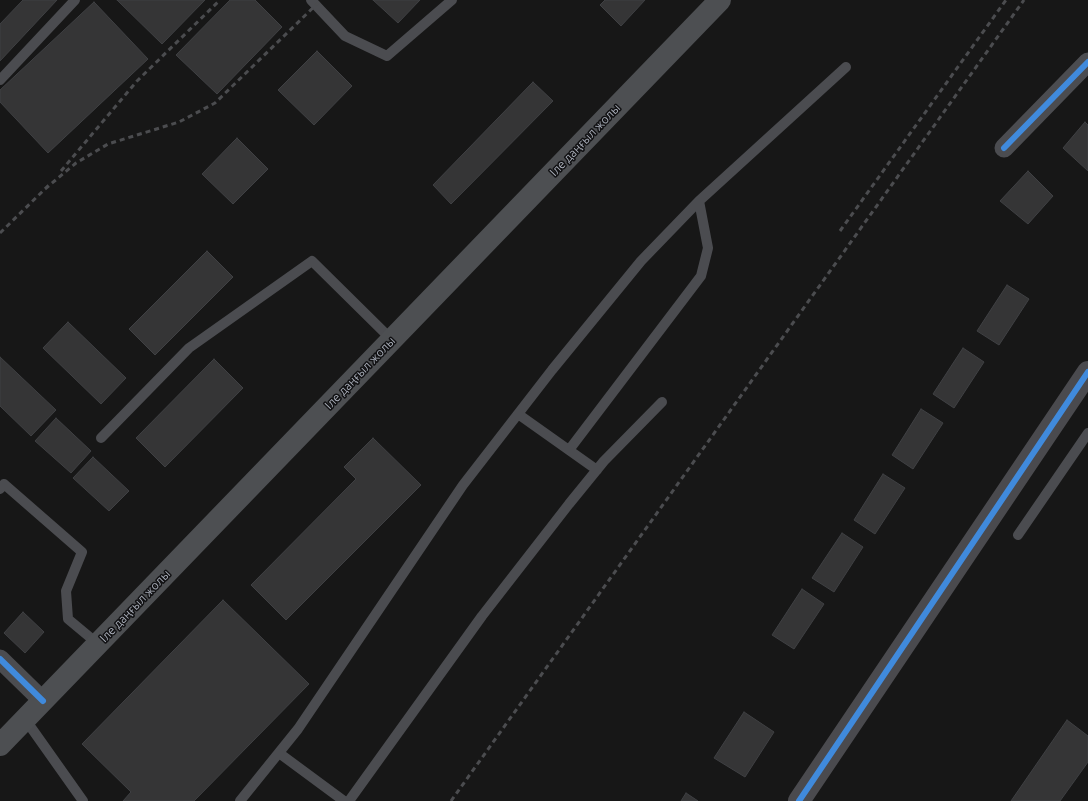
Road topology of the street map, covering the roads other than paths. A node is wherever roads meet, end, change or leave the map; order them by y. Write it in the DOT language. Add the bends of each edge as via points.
graph roads {
  1 [pos="75,0"];
  2 [pos="311,0"];
  3 [pos="452,0"];
  4 [pos="720,0"];
  5 [pos="1088,62"];
  6 [pos="846,67"];
  7 [pos="0,80"];
  8 [pos="1004,148"];
  9 [pos="699,200"];
  10 [pos="392,340"];
  11 [pos="1088,372"];
  12 [pos="662,402"];
  13 [pos="518,414"];
  14 [pos="1088,433"];
  15 [pos="101,438"];
  16 [pos="569,450"];
  17 [pos="597,470"];
  18 [pos="0,489"];
  19 [pos="1018,535"];
  20 [pos="98,644"];
  21 [pos="0,659"];
  22 [pos="43,701"];
  23 [pos="26,719"];
  24 [pos="0,745"];
  25 [pos="278,753"];
  26 [pos="83,801"];
  27 [pos="240,801"];
  28 [pos="344,801"];
  29 [pos="349,801"];
  30 [pos="799,801"];
  1 -- 7 [label="lane"];
  2 -- 3 [label="lane" via="345,36 387,56"];
  4 -- 10 [label="main road, Іле даңғыл жолы"];
  5 -- 8 [label="street"];
  6 -- 9 [label="lane"];
  9 -- 13 [label="lane" via="641,261"];
  9 -- 16 [label="lane" via="708,248 701,276"];
  10 -- 15 [label="lane" via="312,262 189,348"];
  10 -- 20 [label="main road, Іле даңғыл жолы"];
  11 -- 30 [label="street"];
  12 -- 17 [label="lane"];
  13 -- 16 [label="lane"];
  13 -- 25 [label="lane" via="463,485 356,645 298,729"];
  14 -- 19 [label="lane"];
  16 -- 17 [label="lane"];
  17 -- 29 [label="lane" via="482,616"];
  18 -- 20 [label="lane" via="4,484 82,552 66,591 68,619"];
  20 -- 22 [label="main road, Іле даңғыл жолы"];
  21 -- 22 [label="street"];
  22 -- 23 [label="main road, Іле даңғыл жолы"];
  23 -- 24 [label="main road, Іле даңғыл жолы"];
  23 -- 26 [label="lane"];
  25 -- 27 [label="lane"];
  25 -- 28 [label="lane"];
}
